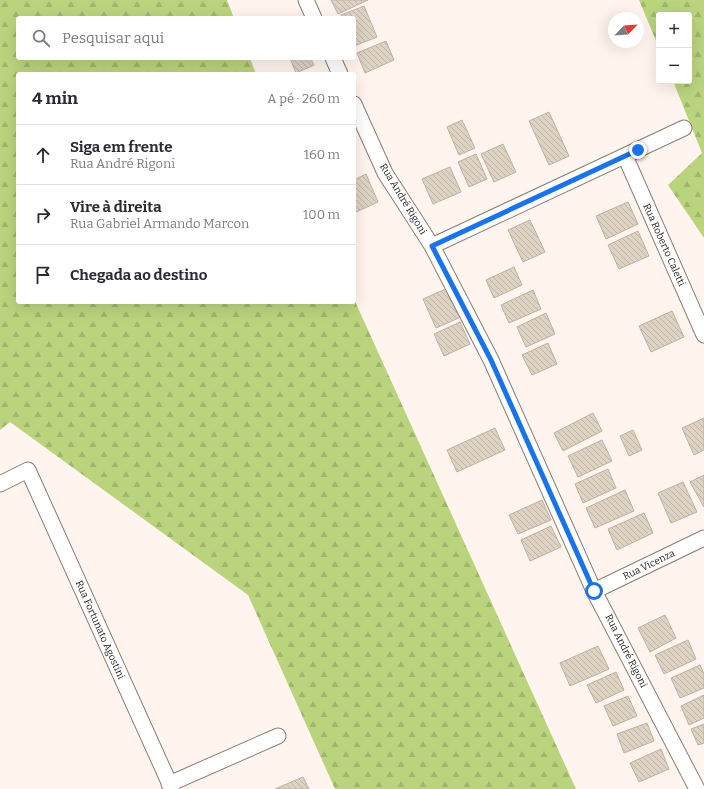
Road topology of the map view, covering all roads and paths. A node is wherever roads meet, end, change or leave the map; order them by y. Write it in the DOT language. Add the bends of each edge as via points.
graph roads {
  1 [pos="306,0"];
  2 [pos="313,16"];
  3 [pos="334,60"];
  4 [pos="339,72"];
  5 [pos="356,108"];
  6 [pos="684,128"];
  7 [pos="625,156"];
  8 [pos="432,246"];
  9 [pos="704,335"];
  10 [pos="0,484"];
  11 [pos="704,538"];
  12 [pos="594,591"];
  13 [pos="278,736"];
  14 [pos="171,786"];
  15 [pos="697,789"];
  1 -- 2 [label="street"];
  3 -- 4 [label="street"];
  5 -- 8 [label="street, Rua André Rigoni" via="385,173"];
  6 -- 7 [label="street"];
  7 -- 8 [label="street"];
  7 -- 9 [label="street, Rua Roberto Caletti"];
  8 -- 12 [label="street, Rua André Rigoni" via="491,360"];
  10 -- 14 [label="street, Rua Fortunato Agostini" via="28,470"];
  11 -- 12 [label="street, Rua Vicenza"];
  12 -- 15 [label="street, Rua André Rigoni"];
  13 -- 14 [label="street"];
}
